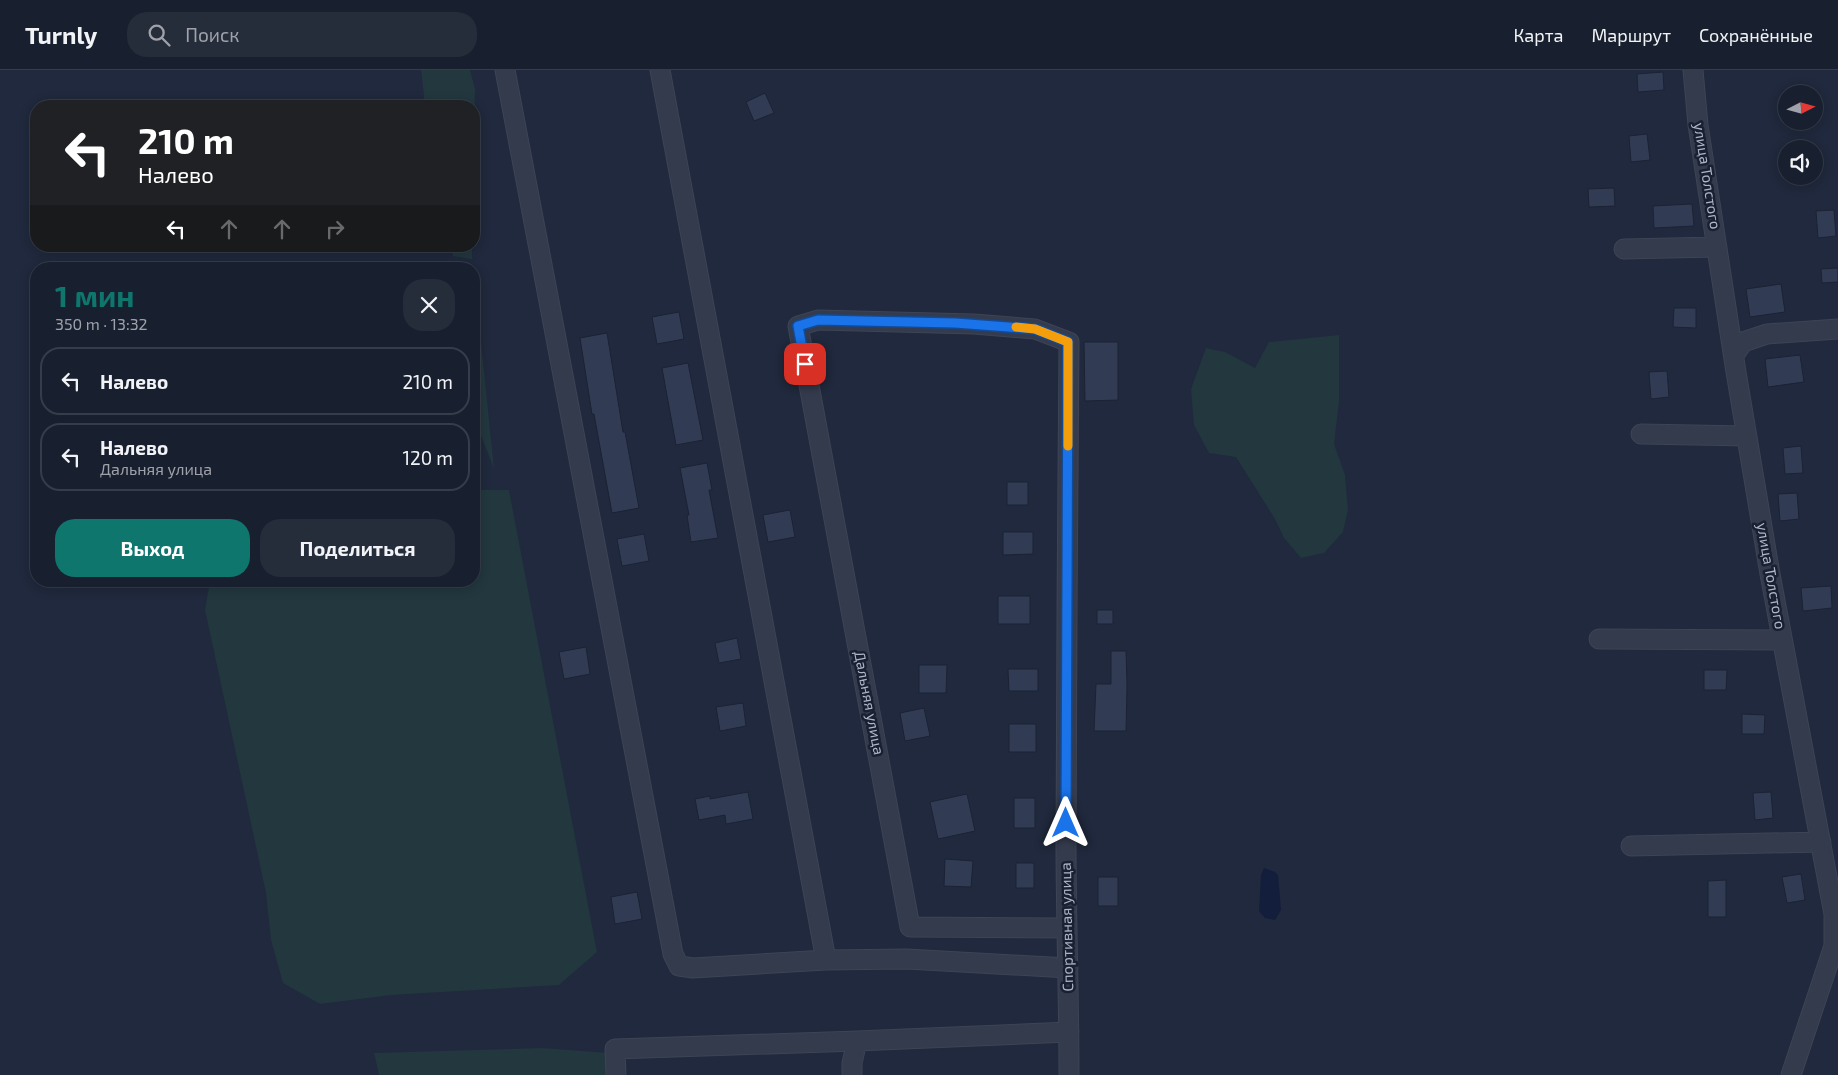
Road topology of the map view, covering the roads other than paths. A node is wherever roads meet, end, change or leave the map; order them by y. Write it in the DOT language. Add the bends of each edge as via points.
graph roads {
  1 [pos="505,70"];
  2 [pos="660,70"];
  3 [pos="1693,70"];
  4 [pos="1717,248"];
  5 [pos="1624,249"];
  6 [pos="798,326"];
  7 [pos="1838,329"];
  8 [pos="1734,355"];
  9 [pos="1641,434"];
  10 [pos="1747,436"];
  11 [pos="1599,639"];
  12 [pos="1782,640"];
  13 [pos="1821,842"];
  14 [pos="1631,846"];
  15 [pos="1067,928"];
  16 [pos="826,960"];
  17 [pos="1068,968"];
  18 [pos="1069,1032"];
  19 [pos="857,1041"];
  20 [pos="616,1075"];
  21 [pos="852,1075"];
  22 [pos="1069,1075"];
  23 [pos="1791,1075"];
  1 -- 16 [label="street" via="673,954 679,966 693,968"];
  2 -- 16 [label="street"];
  3 -- 4 [label="street, улица Толстого"];
  4 -- 5 [label="street"];
  4 -- 8 [label="street, улица Толстого"];
  6 -- 15 [label="street, Дальняя улица" via="910,927"];
  6 -- 15 [label="street, Спортивная улица" via="818,320 974,324 1035,329 1068,342"];
  7 -- 8 [label="street" via="1767,334 1743,342"];
  8 -- 10 [label="street, улица Толстого"];
  9 -- 10 [label="street"];
  10 -- 12 [label="street, улица Толстого"];
  11 -- 12 [label="street"];
  12 -- 13 [label="street, улица Толстого"];
  13 -- 14 [label="street"];
  13 -- 23 [label="street, улица Толстого" via="1834,914 1834,946"];
  15 -- 17 [label="street, Спортивная улица"];
  16 -- 17 [label="street" via="907,959"];
  17 -- 18 [label="street, Спортивная улица"];
  18 -- 19 [label="street"];
  18 -- 22 [label="street, Спортивная улица"];
  19 -- 20 [label="street" via="614,1049"];
  19 -- 21 [label="street"];
}
